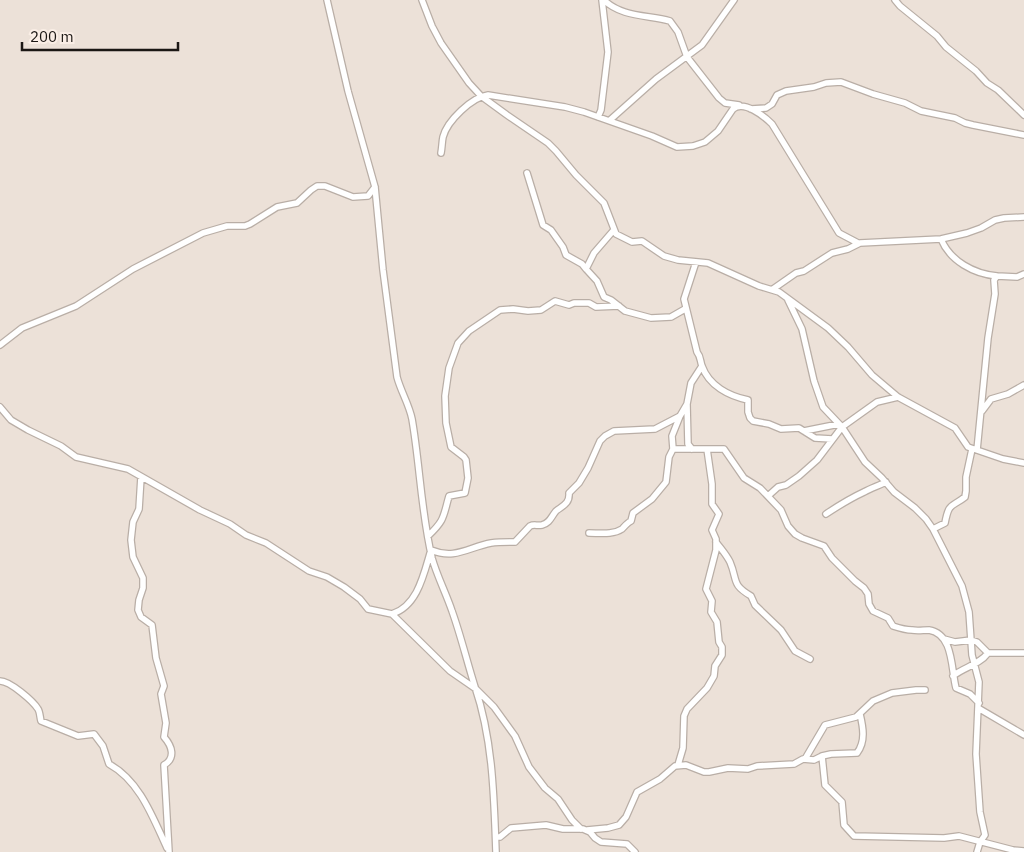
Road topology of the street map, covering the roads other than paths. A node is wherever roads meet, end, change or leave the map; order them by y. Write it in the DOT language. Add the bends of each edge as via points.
graph roads {
  1 [pos="328,0"];
  2 [pos="422,0"];
  3 [pos="603,0"];
  4 [pos="734,0"];
  5 [pos="895,0"];
  6 [pos="687,57"];
  7 [pos="481,96"];
  8 [pos="739,105"];
  9 [pos="749,108"];
  10 [pos="1024,115"];
  11 [pos="598,116"];
  12 [pos="610,120"];
  13 [pos="1024,135"];
  14 [pos="441,153"];
  15 [pos="527,174"];
  16 [pos="375,187"];
  17 [pos="1024,217"];
  18 [pos="613,231"];
  19 [pos="941,239"];
  20 [pos="858,243"];
  21 [pos="696,262"];
  22 [pos="586,269"];
  23 [pos="1024,274"];
  24 [pos="997,276"];
  25 [pos="773,289"];
  26 [pos="788,300"];
  27 [pos="619,306"];
  28 [pos="685,309"];
  29 [pos="0,345"];
  30 [pos="702,366"];
  31 [pos="1024,385"];
  32 [pos="898,397"];
  33 [pos="687,404"];
  34 [pos="0,407"];
  35 [pos="982,411"];
  36 [pos="680,416"];
  37 [pos="841,426"];
  38 [pos="804,431"];
  39 [pos="832,439"];
  40 [pos="673,448"];
  41 [pos="692,449"];
  42 [pos="707,449"];
  43 [pos="974,449"];
  44 [pos="1024,463"];
  45 [pos="140,477"];
  46 [pos="886,482"];
  47 [pos="768,496"];
  48 [pos="826,514"];
  49 [pos="933,529"];
  50 [pos="589,533"];
  51 [pos="428,536"];
  52 [pos="716,542"];
  53 [pos="431,550"];
  54 [pos="392,614"];
  55 [pos="944,639"];
  56 [pos="970,640"];
  57 [pos="988,653"];
  58 [pos="1024,653"];
  59 [pos="810,659"];
  60 [pos="975,665"];
  61 [pos="953,676"];
  62 [pos="0,681"];
  63 [pos="476,689"];
  64 [pos="925,690"];
  65 [pos="979,705"];
  66 [pos="860,714"];
  67 [pos="1024,735"];
  68 [pos="822,756"];
  69 [pos="805,759"];
  70 [pos="678,765"];
  71 [pos="584,829"];
  72 [pos="496,838"];
  73 [pos="980,842"];
  74 [pos="1024,851"];
  75 [pos="169,852"];
  76 [pos="496,852"];
  77 [pos="635,852"];
  78 [pos="977,852"];
  1 -- 16 [label="street" via="349,98"];
  2 -- 7 [label="street" via="450,57"];
  3 -- 6 [label="street" via="622,11 670,21 678,32"];
  3 -- 11 [label="street" via="608,52"];
  4 -- 6 [label="street" via="705,41"];
  5 -- 10 [label="street"];
  6 -- 8 [label="street" via="721,100"];
  6 -- 12 [label="street" via="656,79"];
  7 -- 11 [label="street" via="495,95"];
  7 -- 14 [label="street" via="467,105 451,124 443,137"];
  7 -- 18 [label="street" via="552,147 604,203"];
  8 -- 9 [label="street"];
  8 -- 12 [label="street" via="710,138 689,147 671,146"];
  9 -- 13 [label="street" via="766,108 777,95 786,91 841,82 922,111"];
  9 -- 20 [label="street" via="772,124 839,233"];
  11 -- 12 [label="street"];
  15 -- 22 [label="street" via="543,225 551,230 566,255"];
  16 -- 29 [label="street" via="368,196 357,198 326,186 317,186 297,203 278,207 250,224 203,233 133,269 76,306 22,328"];
  16 -- 51 [label="street" via="396,370 409,404"];
  17 -- 19 [label="street" via="995,220 967,233"];
  18 -- 21 [label="street" via="632,242 642,241 664,256"];
  18 -- 22 [label="street" via="594,252"];
  19 -- 20 [label="street"];
  19 -- 24 [label="street" via="944,247 964,267"];
  20 -- 25 [label="street" via="832,253"];
  21 -- 25 [label="street" via="708,263"];
  21 -- 28 [label="street" via="684,294"];
  22 -- 27 [label="street" via="604,297"];
  23 -- 24 [label="street" via="1017,278"];
  24 -- 35 [label="street" via="993,283 995,294 984,370"];
  25 -- 26 [label="street"];
  26 -- 32 [label="street" via="828,328 872,375"];
  26 -- 37 [label="street" via="802,329 821,402"];
  27 -- 28 [label="street" via="632,314 661,318 671,317"];
  27 -- 51 [label="street" via="569,305 555,301 541,310 500,310 458,343 446,388 446,414 451,447 466,460 468,485 465,493 448,496 446,513"];
  28 -- 30 [label="street"];
  30 -- 33 [label="street" via="691,383"];
  30 -- 38 [label="street" via="717,387 748,400 748,412 754,421 781,429 795,427"];
  31 -- 35 [label="street" via="991,399"];
  32 -- 37 [label="street" via="877,402"];
  32 -- 43 [label="street" via="955,428 968,447"];
  33 -- 36 [label="street"];
  33 -- 41 [label="street" via="688,444"];
  34 -- 45 [label="street" via="11,420 76,457 119,466"];
  35 -- 43 [label="street"];
  36 -- 40 [label="street" via="672,436"];
  36 -- 53 [label="street" via="655,429 614,431 605,436 563,508 557,510 548,522 530,526 515,542 492,543 467,552 448,554"];
  37 -- 38 [label="street"];
  37 -- 39 [label="street"];
  37 -- 46 [label="street" via="861,457"];
  38 -- 39 [label="street" via="815,438"];
  39 -- 47 [label="street" via="799,476"];
  40 -- 41 [label="street"];
  40 -- 50 [label="street" via="666,482 652,499 633,513 631,521 622,530 609,534"];
  41 -- 42 [label="street"];
  42 -- 47 [label="street" via="724,449 744,478"];
  42 -- 52 [label="street" via="712,504 719,514 712,530"];
  43 -- 44 [label="street"];
  43 -- 49 [label="street" via="966,477 965,496 951,504 945,523"];
  45 -- 54 [label="street" via="266,543 309,571 332,580 360,599 368,609"];
  45 -- 75 [label="street" via="139,509 133,522 133,557 143,578 138,610 140,617 152,625 164,686 161,694 166,723 164,737 170,743 172,755 170,762 164,765"];
  46 -- 48 [label="street"];
  46 -- 49 [label="street"];
  47 -- 55 [label="street" via="795,534 824,546 864,588 873,611 884,615 893,626 930,630"];
  49 -- 56 [label="street" via="966,596"];
  51 -- 53 [label="street"];
  52 -- 59 [label="street" via="723,549 736,584 781,630 795,651"];
  52 -- 70 [label="street" via="706,589 712,601 711,612 717,622 722,655 707,688 684,716 683,748"];
  53 -- 54 [label="street" via="411,601 402,611"];
  53 -- 63 [label="street"];
  54 -- 63 [label="street" via="450,670"];
  55 -- 56 [label="street" via="955,642"];
  55 -- 61 [label="street" via="952,661"];
  56 -- 57 [label="street"];
  56 -- 60 [label="street"];
  57 -- 58 [label="street"];
  57 -- 60 [label="street"];
  60 -- 61 [label="street"];
  60 -- 65 [label="street"];
  61 -- 65 [label="street" via="956,688 970,694"];
  62 -- 75 [label="street" via="18,689 38,709 41,721 78,736 94,734 103,746 109,764 118,768 133,784"];
  63 -- 71 [label="street" via="500,713 529,767 545,788"];
  63 -- 72 [label="street" via="491,763"];
  64 -- 66 [label="street" via="892,693 873,701"];
  65 -- 67 [label="street"];
  65 -- 73 [label="street" via="976,754 985,835"];
  66 -- 68 [label="street" via="864,732 857,754"];
  66 -- 69 [label="street" via="825,725"];
  68 -- 69 [label="street" via="814,760"];
  68 -- 73 [label="street" via="825,785 842,802 844,825 854,836 955,836"];
  69 -- 70 [label="street" via="794,764 709,772"];
  70 -- 71 [label="street" via="636,792 626,817 619,825"];
  71 -- 72 [label="street" via="533,825 511,828"];
  71 -- 77 [label="street" via="600,842 627,844"];
  72 -- 76 [label="street"];
  73 -- 74 [label="street"];
  73 -- 78 [label="street"];
}
